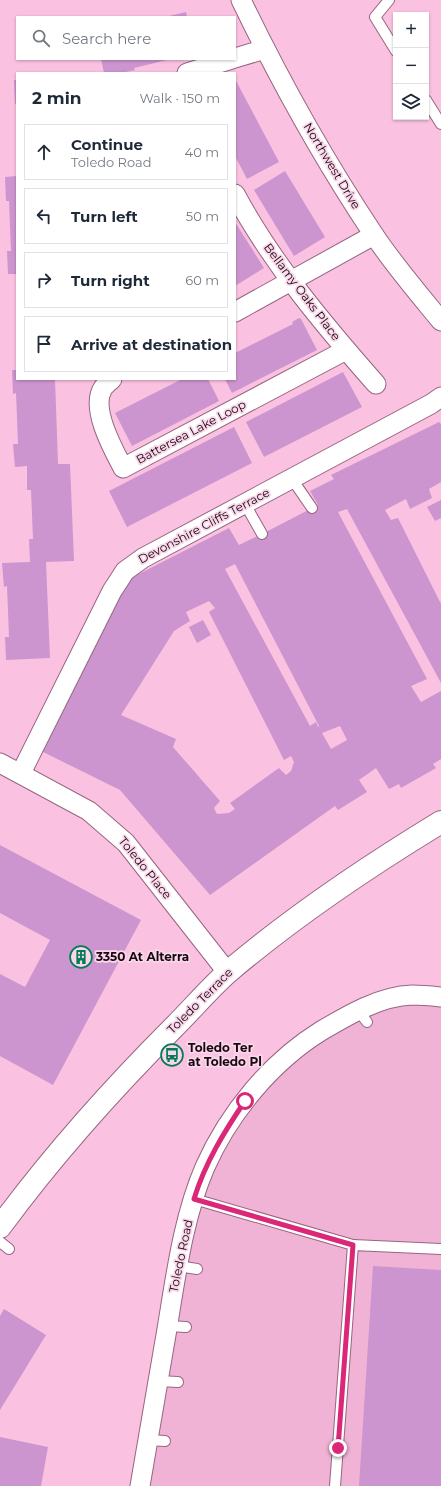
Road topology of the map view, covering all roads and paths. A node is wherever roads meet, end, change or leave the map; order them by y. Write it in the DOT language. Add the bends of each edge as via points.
graph roads {
  1 [pos="241,0"];
  2 [pos="389,0"];
  3 [pos="394,48"];
  4 [pos="265,49"];
  5 [pos="236,58"];
  6 [pos="229,60"];
  7 [pos="190,72"];
  8 [pos="429,105"];
  9 [pos="441,124"];
  10 [pos="236,196"];
  11 [pos="374,235"];
  12 [pos="292,282"];
  13 [pos="236,311"];
  14 [pos="441,321"];
  15 [pos="346,350"];
  16 [pos="111,380"];
  17 [pos="376,384"];
  18 [pos="441,397"];
  19 [pos="292,480"];
  20 [pos="245,504"];
  21 [pos="312,508"];
  22 [pos="262,534"];
  23 [pos="0,763"];
  24 [pos="21,773"];
  25 [pos="441,822"];
  26 [pos="228,972"];
  27 [pos="441,997"];
  28 [pos="194,1199"];
  29 [pos="0,1227"];
  30 [pos="0,1242"];
  31 [pos="353,1245"];
  32 [pos="9,1249"];
  33 [pos="441,1249"];
  34 [pos="178,1266"];
  35 [pos="197,1269"];
  36 [pos="168,1326"];
  37 [pos="186,1326"];
  38 [pos="158,1381"];
  39 [pos="178,1382"];
  40 [pos="140,1486"];
  41 [pos="335,1486"];
  1 -- 4 [label="street, Northwest Drive"];
  2 -- 3 [label="lane" via="375,17"];
  4 -- 5 [label="street"];
  4 -- 11 [label="street, Northwest Drive" via="326,161"];
  6 -- 7 [label="street"];
  8 -- 9 [label="lane"];
  10 -- 12 [label="street, Bellamy Oaks Place"];
  11 -- 12 [label="street"];
  11 -- 14 [label="street, Northwest Drive"];
  12 -- 13 [label="street"];
  12 -- 15 [label="street, Bellamy Oaks Place"];
  15 -- 16 [label="street, Battersea Lake Loop" via="123,468 109,442 98,411 102,388"];
  15 -- 17 [label="street, Bellamy Oaks Place"];
  18 -- 19 [label="street, Devonshire Cliffs Terrace"];
  19 -- 20 [label="street, Devonshire Cliffs Terrace"];
  19 -- 21 [label="lane"];
  20 -- 22 [label="lane"];
  20 -- 24 [label="street, Devonshire Cliffs Terrace" via="143,558 125,571 112,591"];
  23 -- 24 [label="street, Toledo Place"];
  24 -- 26 [label="street, Toledo Place" via="89,811 126,843"];
  25 -- 26 [label="street, Toledo Terrace" via="345,884"];
  26 -- 29 [label="street, Toledo Terrace" via="129,1084 56,1153"];
  27 -- 28 [label="street, Toledo Road" via="397,997 299,1045 279,1061 260,1082 226,1129 205,1167"];
  28 -- 31 [label="lane"];
  28 -- 34 [label="street, Toledo Road"];
  30 -- 32 [label="lane"];
  31 -- 33 [label="lane"];
  31 -- 41 [label="lane"];
  34 -- 35 [label="lane"];
  34 -- 36 [label="street, Toledo Road"];
  36 -- 37 [label="lane"];
  36 -- 38 [label="street, Toledo Road"];
  38 -- 39 [label="lane"];
  38 -- 40 [label="street, Toledo Road" via="157,1441"];
}
